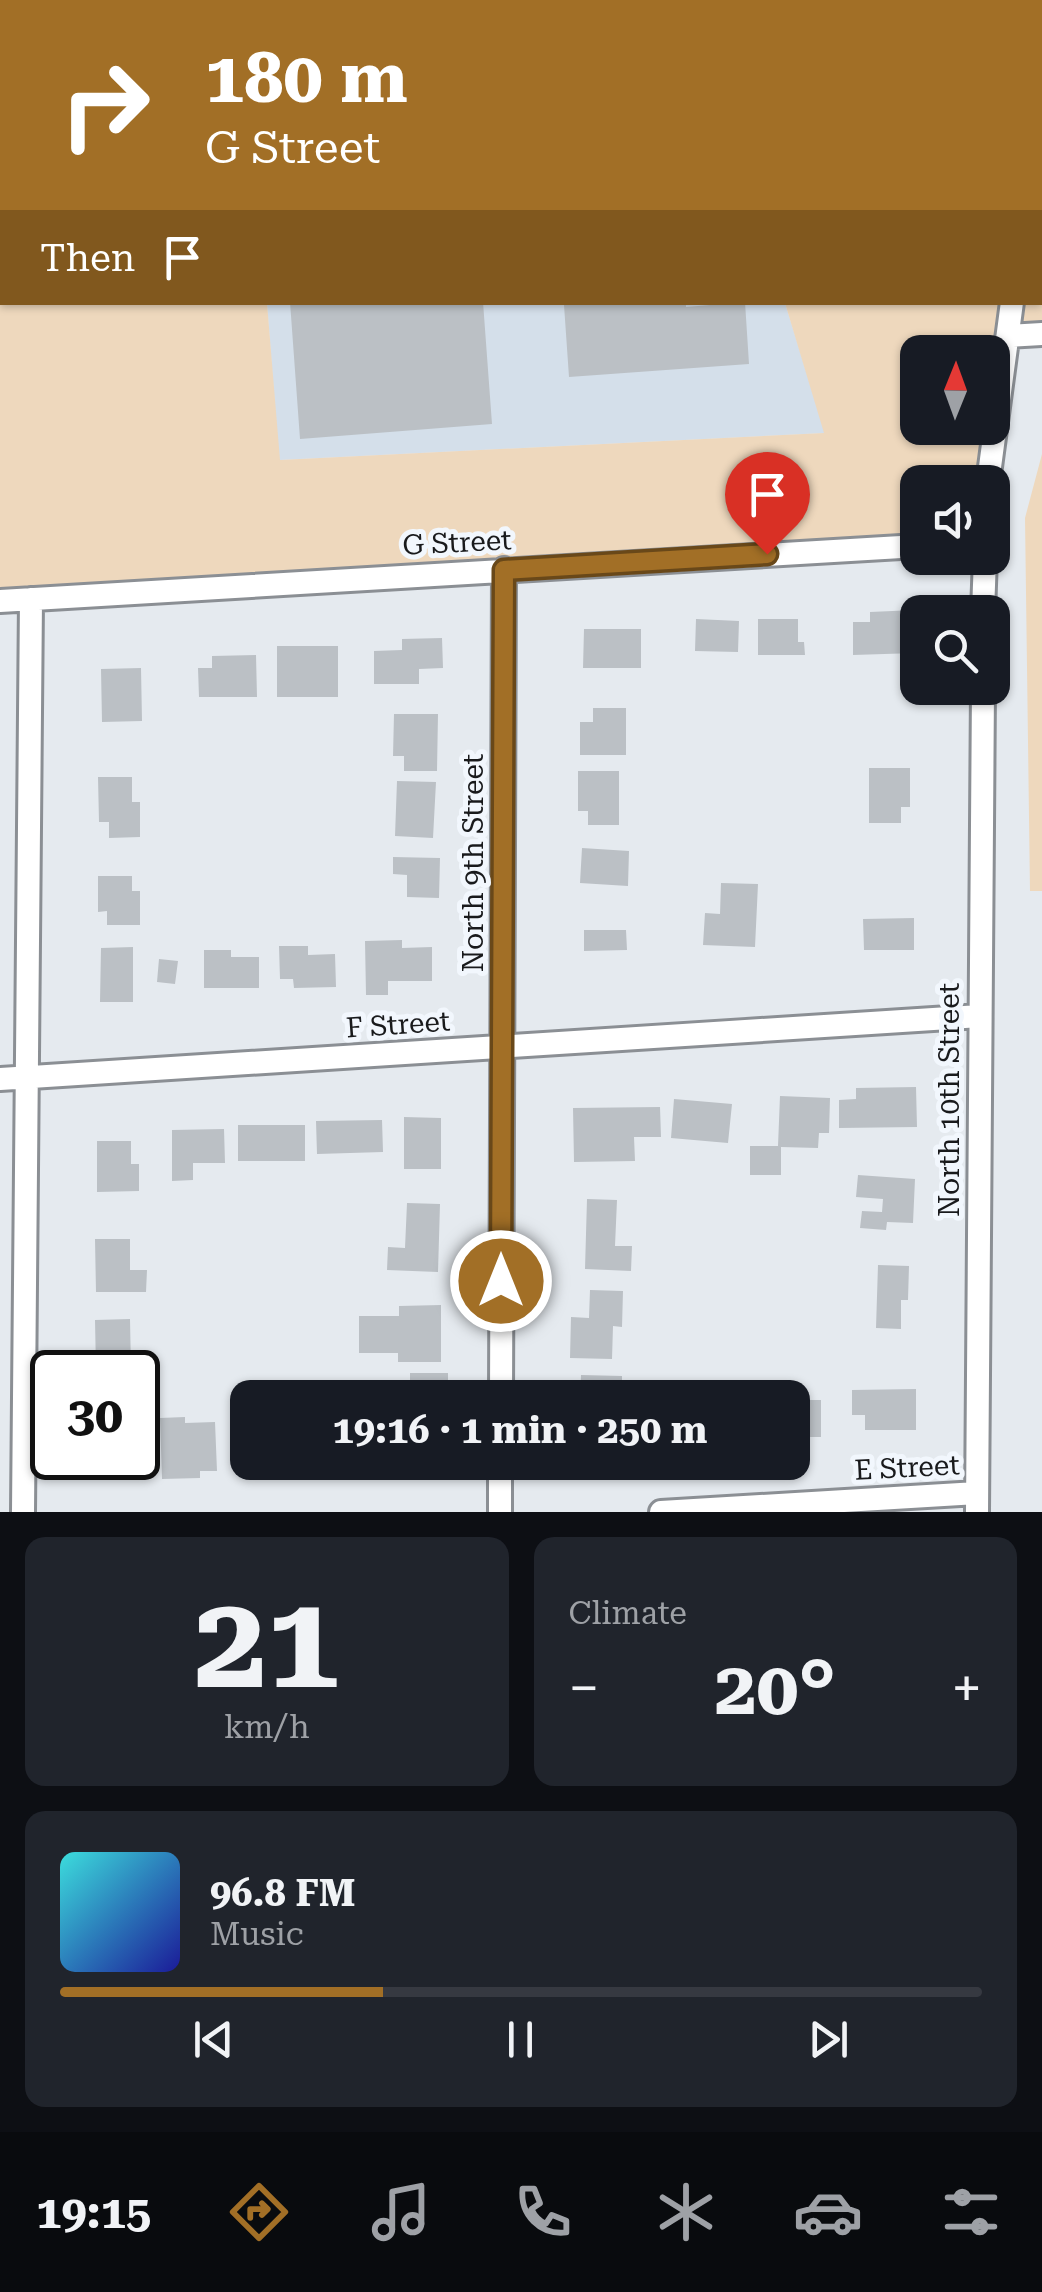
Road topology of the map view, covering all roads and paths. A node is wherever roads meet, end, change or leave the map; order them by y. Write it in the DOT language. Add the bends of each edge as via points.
graph roads {
  1 [pos="1012,305"];
  2 [pos="1042,334"];
  3 [pos="1008,335"];
  4 [pos="1010,336"];
  5 [pos="900,547"];
  6 [pos="504,570"];
  7 [pos="31,599"];
  8 [pos="0,601"];
  9 [pos="982,705"];
  10 [pos="980,1016"];
  11 [pos="503,1047"];
  12 [pos="27,1078"];
  13 [pos="0,1079"];
  14 [pos="500,1380"];
  15 [pos="500,1480"];
  16 [pos="978,1502"];
  17 [pos="23,1512"];
  18 [pos="500,1512"];
  19 [pos="661,1512"];
  1 -- 3 [label="street"];
  2 -- 4 [label="street"];
  5 -- 6 [label="street, G Street"];
  6 -- 7 [label="street, G Street"];
  6 -- 11 [label="street, North 9th Street"];
  7 -- 8 [label="street, G Street"];
  7 -- 12 [label="street"];
  9 -- 10 [label="street, North 10th Street"];
  10 -- 11 [label="street, F Street"];
  10 -- 16 [label="street, North 10th Street"];
  11 -- 12 [label="street, F Street"];
  11 -- 14 [label="street, North 9th Street"];
  12 -- 13 [label="street, F Street"];
  12 -- 17 [label="street"];
  15 -- 18 [label="street"];
  16 -- 19 [label="street, E Street"];
}
